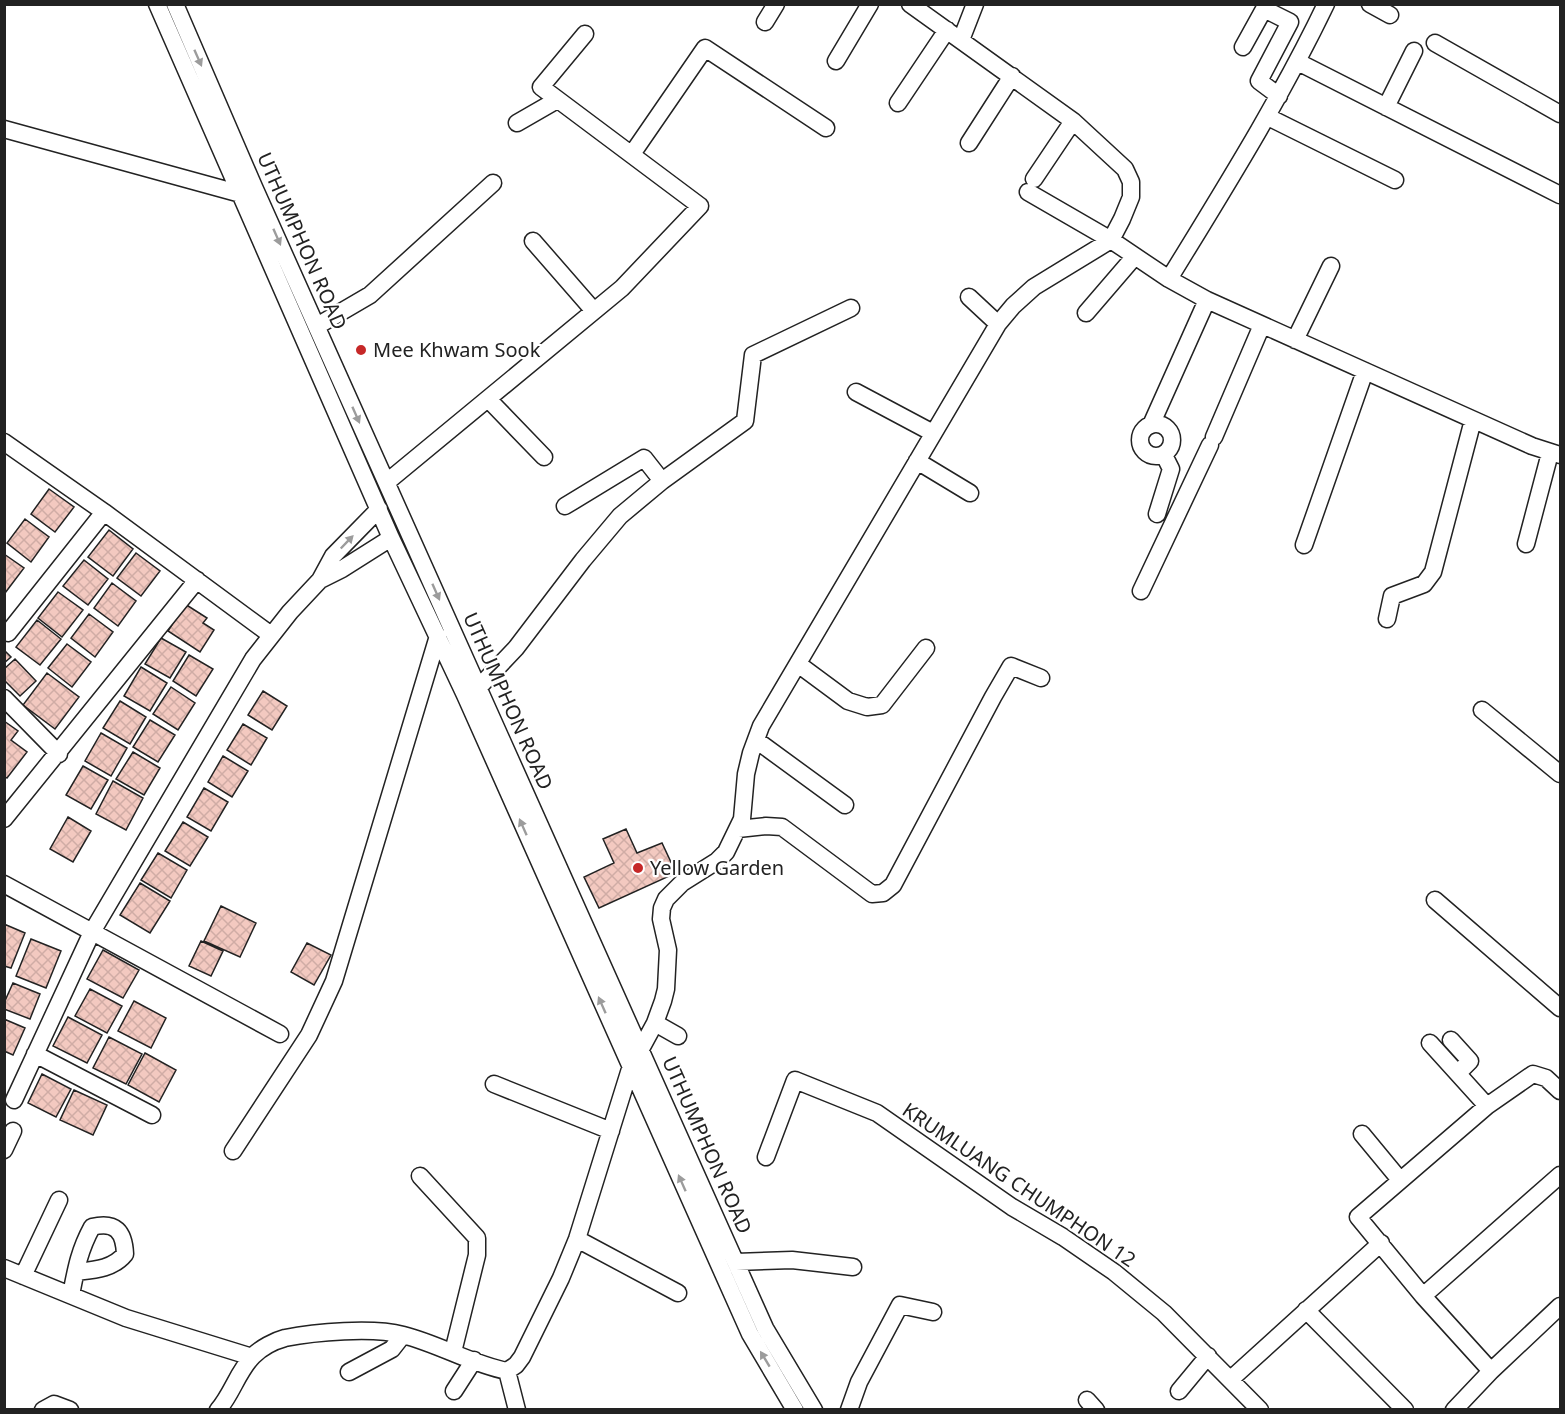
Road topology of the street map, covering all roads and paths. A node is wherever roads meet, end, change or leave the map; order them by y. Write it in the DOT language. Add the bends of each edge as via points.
graph roads {
  1 [pos="158,4"];
  2 [pos="175,4"];
  3 [pos="776,4"];
  4 [pos="870,4"];
  5 [pos="910,4"];
  6 [pos="975,4"];
  7 [pos="1326,4"];
  8 [pos="1370,4"];
  9 [pos="1390,15"];
  10 [pos="765,21"];
  11 [pos="947,30"];
  12 [pos="585,34"];
  13 [pos="961,40"];
  14 [pos="1435,44"];
  15 [pos="1243,47"];
  16 [pos="1414,51"];
  17 [pos="836,61"];
  18 [pos="1298,62"];
  19 [pos="1012,76"];
  20 [pos="1279,96"];
  21 [pos="557,100"];
  22 [pos="898,103"];
  23 [pos="1386,107"];
  24 [pos="1560,114"];
  25 [pos="1268,117"];
  26 [pos="1073,121"];
  27 [pos="517,123"];
  28 [pos="826,128"];
  29 [pos="4,129"];
  30 [pos="969,142"];
  31 [pos="632,154"];
  32 [pos="1395,180"];
  33 [pos="493,183"];
  34 [pos="241,194"];
  35 [pos="1560,195"];
  36 [pos="1111,240"];
  37 [pos="533,241"];
  38 [pos="1136,256"];
  39 [pos="1331,266"];
  40 [pos="1169,279"];
  41 [pos="969,297"];
  42 [pos="1207,300"];
  43 [pos="851,308"];
  44 [pos="594,311"];
  45 [pos="1086,313"];
  46 [pos="998,324"];
  47 [pos="1262,325"];
  48 [pos="316,326"];
  49 [pos="1295,340"];
  50 [pos="1365,371"];
  51 [pos="856,392"];
  52 [pos="488,399"];
  53 [pos="1473,420"];
  54 [pos="1151,425"];
  55 [pos="933,433"];
  56 [pos="6,446"];
  57 [pos="1555,454"];
  58 [pos="1164,455"];
  59 [pos="544,458"];
  60 [pos="917,461"];
  61 [pos="662,481"];
  62 [pos="387,482"];
  63 [pos="970,493"];
  64 [pos="565,506"];
  65 [pos="379,509"];
  66 [pos="104,512"];
  67 [pos="1157,514"];
  68 [pos="391,538"];
  69 [pos="1526,544"];
  70 [pos="1304,545"];
  71 [pos="197,580"];
  72 [pos="320,580"];
  73 [pos="1142,591"];
  74 [pos="1387,619"];
  75 [pos="8,633"];
  76 [pos="271,635"];
  77 [pos="438,636"];
  78 [pos="926,648"];
  79 [pos="798,664"];
  80 [pos="1041,678"];
  81 [pos="479,687"];
  82 [pos="4,698"];
  83 [pos="1482,710"];
  84 [pos="756,740"];
  85 [pos="59,754"];
  86 [pos="1560,774"];
  87 [pos="845,805"];
  88 [pos="4,819"];
  89 [pos="738,829"];
  90 [pos="6,888"];
  91 [pos="1435,900"];
  92 [pos="92,932"];
  93 [pos="1560,1008"];
  94 [pos="655,1023"];
  95 [pos="280,1034"];
  96 [pos="678,1036"];
  97 [pos="1451,1040"];
  98 [pos="1430,1043"];
  99 [pos="641,1047"];
  100 [pos="35,1054"];
  101 [pos="630,1069"];
  102 [pos="1458,1073"];
  103 [pos="494,1084"];
  104 [pos="1560,1091"];
  105 [pos="14,1100"];
  106 [pos="1487,1106"];
  107 [pos="152,1115"];
  108 [pos="13,1131"];
  109 [pos="611,1131"];
  110 [pos="1362,1134"];
  111 [pos="4,1150"];
  112 [pos="233,1151"];
  113 [pos="766,1157"];
  114 [pos="1560,1175"];
  115 [pos="420,1176"];
  116 [pos="1400,1180"];
  117 [pos="59,1200"];
  118 [pos="577,1239"];
  119 [pos="1381,1243"];
  120 [pos="736,1262"];
  121 [pos="853,1267"];
  122 [pos="4,1268"];
  123 [pos="76,1272"];
  124 [pos="23,1276"];
  125 [pos="678,1293"];
  126 [pos="71,1295"];
  127 [pos="1423,1296"];
  128 [pos="1560,1306"];
  129 [pos="1306,1310"];
  130 [pos="933,1312"];
  131 [pos="403,1335"];
  132 [pos="453,1352"];
  133 [pos="1208,1356"];
  134 [pos="252,1357"];
  135 [pos="474,1360"];
  136 [pos="507,1371"];
  137 [pos="1491,1371"];
  138 [pos="349,1372"];
  139 [pos="1231,1379"];
  140 [pos="454,1390"];
  141 [pos="1179,1391"];
  142 [pos="43,1410"];
  143 [pos="70,1410"];
  144 [pos="218,1410"];
  145 [pos="517,1410"];
  146 [pos="795,1410"];
  147 [pos="814,1410"];
  148 [pos="849,1410"];
  149 [pos="1260,1410"];
  150 [pos="1405,1410"];
  151 [pos="1454,1410"];
  1 -- 34 [label="street, UTHUMPHON ROAD"];
  2 -- 48 [label="street, UTHUMPHON ROAD, one-way"];
  3 -- 10 [label="street"];
  4 -- 17 [label="street"];
  5 -- 11 [label="street"];
  6 -- 13 [label="street"];
  7 -- 18 [label="street"];
  8 -- 9 [label="street"];
  11 -- 13 [label="street"];
  11 -- 22 [label="street"];
  12 -- 21 [label="street" via="541,87"];
  13 -- 19 [label="street"];
  14 -- 24 [label="street"];
  15 -- 20 [label="street" via="1264,9 1290,22 1259,81"];
  16 -- 23 [label="street"];
  18 -- 20 [label="street"];
  18 -- 23 [label="street"];
  19 -- 26 [label="street"];
  19 -- 30 [label="street"];
  20 -- 25 [label="street"];
  21 -- 27 [label="street"];
  21 -- 31 [label="street"];
  23 -- 35 [label="street"];
  25 -- 32 [label="street"];
  25 -- 40 [label="street"];
  26 -- 36 [label="street" via="1125,170 1131,182 1131,196"];
  26 -- 36 [label="street" via="1031,186"];
  28 -- 31 [label="street" via="705,48"];
  29 -- 34 [label="street"];
  31 -- 44 [label="street" via="700,206 622,288"];
  33 -- 48 [label="street" via="369,294"];
  34 -- 65 [label="street, UTHUMPHON ROAD"];
  36 -- 38 [label="street"];
  36 -- 46 [label="street" via="1034,287"];
  37 -- 44 [label="street"];
  38 -- 40 [label="street"];
  38 -- 45 [label="street"];
  39 -- 49 [label="street"];
  40 -- 42 [label="street"];
  41 -- 46 [label="street"];
  42 -- 47 [label="street"];
  42 -- 54 [label="street"];
  43 -- 61 [label="street" via="753,355 745,421"];
  44 -- 52 [label="street"];
  46 -- 55 [label="street"];
  47 -- 49 [label="street"];
  47 -- 73 [label="street"];
  48 -- 62 [label="street, UTHUMPHON ROAD, one-way"];
  49 -- 50 [label="street"];
  50 -- 53 [label="street"];
  50 -- 70 [label="street"];
  51 -- 55 [label="street"];
  52 -- 59 [label="street"];
  52 -- 62 [label="street"];
  53 -- 57 [label="street"];
  53 -- 74 [label="street" via="1433,572 1424,584 1392,596"];
  54 -- 58 [label="street" via="1159,424 1172,434 1170,450"];
  54 -- 58 [label="street" via="1142,434 1142,446 1151,455"];
  55 -- 60 [label="street"];
  56 -- 66 [label="street"];
  57 -- 69 [label="street"];
  58 -- 67 [label="street" via="1171,469"];
  60 -- 63 [label="street"];
  60 -- 79 [label="street"];
  61 -- 64 [label="street" via="644,458"];
  61 -- 81 [label="street" via="620,516 516,648"];
  62 -- 81 [label="street, UTHUMPHON ROAD, one-way"];
  65 -- 68 [label="street, UTHUMPHON ROAD"];
  72 -- 65 [label="street, one-way" via="333,556"];
  66 -- 71 [label="street"];
  66 -- 75 [label="street"];
  68 -- 72 [label="street"];
  68 -- 77 [label="street, UTHUMPHON ROAD"];
  71 -- 76 [label="street"];
  71 -- 85 [label="street"];
  72 -- 76 [label="street"];
  76 -- 92 [label="street" via="253,659"];
  101 -- 77 [label="street, UTHUMPHON ROAD, one-way"];
  77 -- 112 [label="street" via="334,981 309,1035"];
  78 -- 79 [label="street" via="882,705 867,707 848,701"];
  79 -- 84 [label="street"];
  80 -- 89 [label="street" via="1011,666 884,894 872,894 782,827"];
  81 -- 99 [label="street, UTHUMPHON ROAD"];
  82 -- 85 [label="street"];
  83 -- 86 [label="street"];
  84 -- 87 [label="street"];
  84 -- 89 [label="street" via="746,774"];
  85 -- 88 [label="street"];
  89 -- 94 [label="street" via="717,861 682,883 666,899 661,919 668,950 666,989"];
  90 -- 92 [label="street"];
  91 -- 93 [label="street"];
  92 -- 95 [label="street"];
  92 -- 100 [label="street"];
  94 -- 96 [label="street"];
  94 -- 99 [label="street"];
  97 -- 102 [label="street" via="1470,1061"];
  98 -- 102 [label="street"];
  99 -- 101 [label="street"];
  99 -- 120 [label="street, UTHUMPHON ROAD"];
  100 -- 105 [label="street"];
  100 -- 107 [label="street"];
  101 -- 109 [label="street"];
  146 -- 101 [label="street, UTHUMPHON ROAD, one-way" via="750,1334"];
  102 -- 106 [label="street"];
  103 -- 109 [label="street"];
  104 -- 106 [label="street" via="1546,1078 1533,1074"];
  106 -- 116 [label="street"];
  108 -- 111 [label="street"];
  109 -- 118 [label="street"];
  110 -- 116 [label="street"];
  113 -- 133 [label="street, KRUMLUANG CHUMPHON 12" via="795,1080 877,1113 1114,1272 1164,1312"];
  114 -- 127 [label="street"];
  115 -- 132 [label="street" via="477,1238 477,1255"];
  116 -- 119 [label="street" via="1358,1217"];
  117 -- 124 [label="street"];
  118 -- 125 [label="street"];
  118 -- 136 [label="street" via="522,1357"];
  119 -- 127 [label="street"];
  119 -- 129 [label="street"];
  120 -- 121 [label="street" via="792,1260"];
  120 -- 147 [label="street, UTHUMPHON ROAD" via="765,1328"];
  122 -- 124 [label="street"];
  123 -- 126 [label="street"];
  124 -- 126 [label="street"];
  126 -- 134 [label="street" via="126,1318"];
  127 -- 137 [label="street"];
  128 -- 137 [label="street"];
  129 -- 139 [label="street"];
  129 -- 150 [label="street"];
  130 -- 148 [label="street" via="900,1305 859,1382"];
  131 -- 132 [label="street"];
  131 -- 134 [label="street" via="335,1333 283,1338"];
  131 -- 138 [label="street" via="392,1349"];
  132 -- 135 [label="street"];
  133 -- 139 [label="street, KRUMLUANG CHUMPHON 12"];
  133 -- 141 [label="street"];
  134 -- 144 [label="street"];
  135 -- 136 [label="street"];
  135 -- 140 [label="street"];
  136 -- 145 [label="street"];
  137 -- 151 [label="street"];
  139 -- 149 [label="street, KRUMLUANG CHUMPHON 12"];
  142 -- 143 [label="street" via="54,1404"];
}
